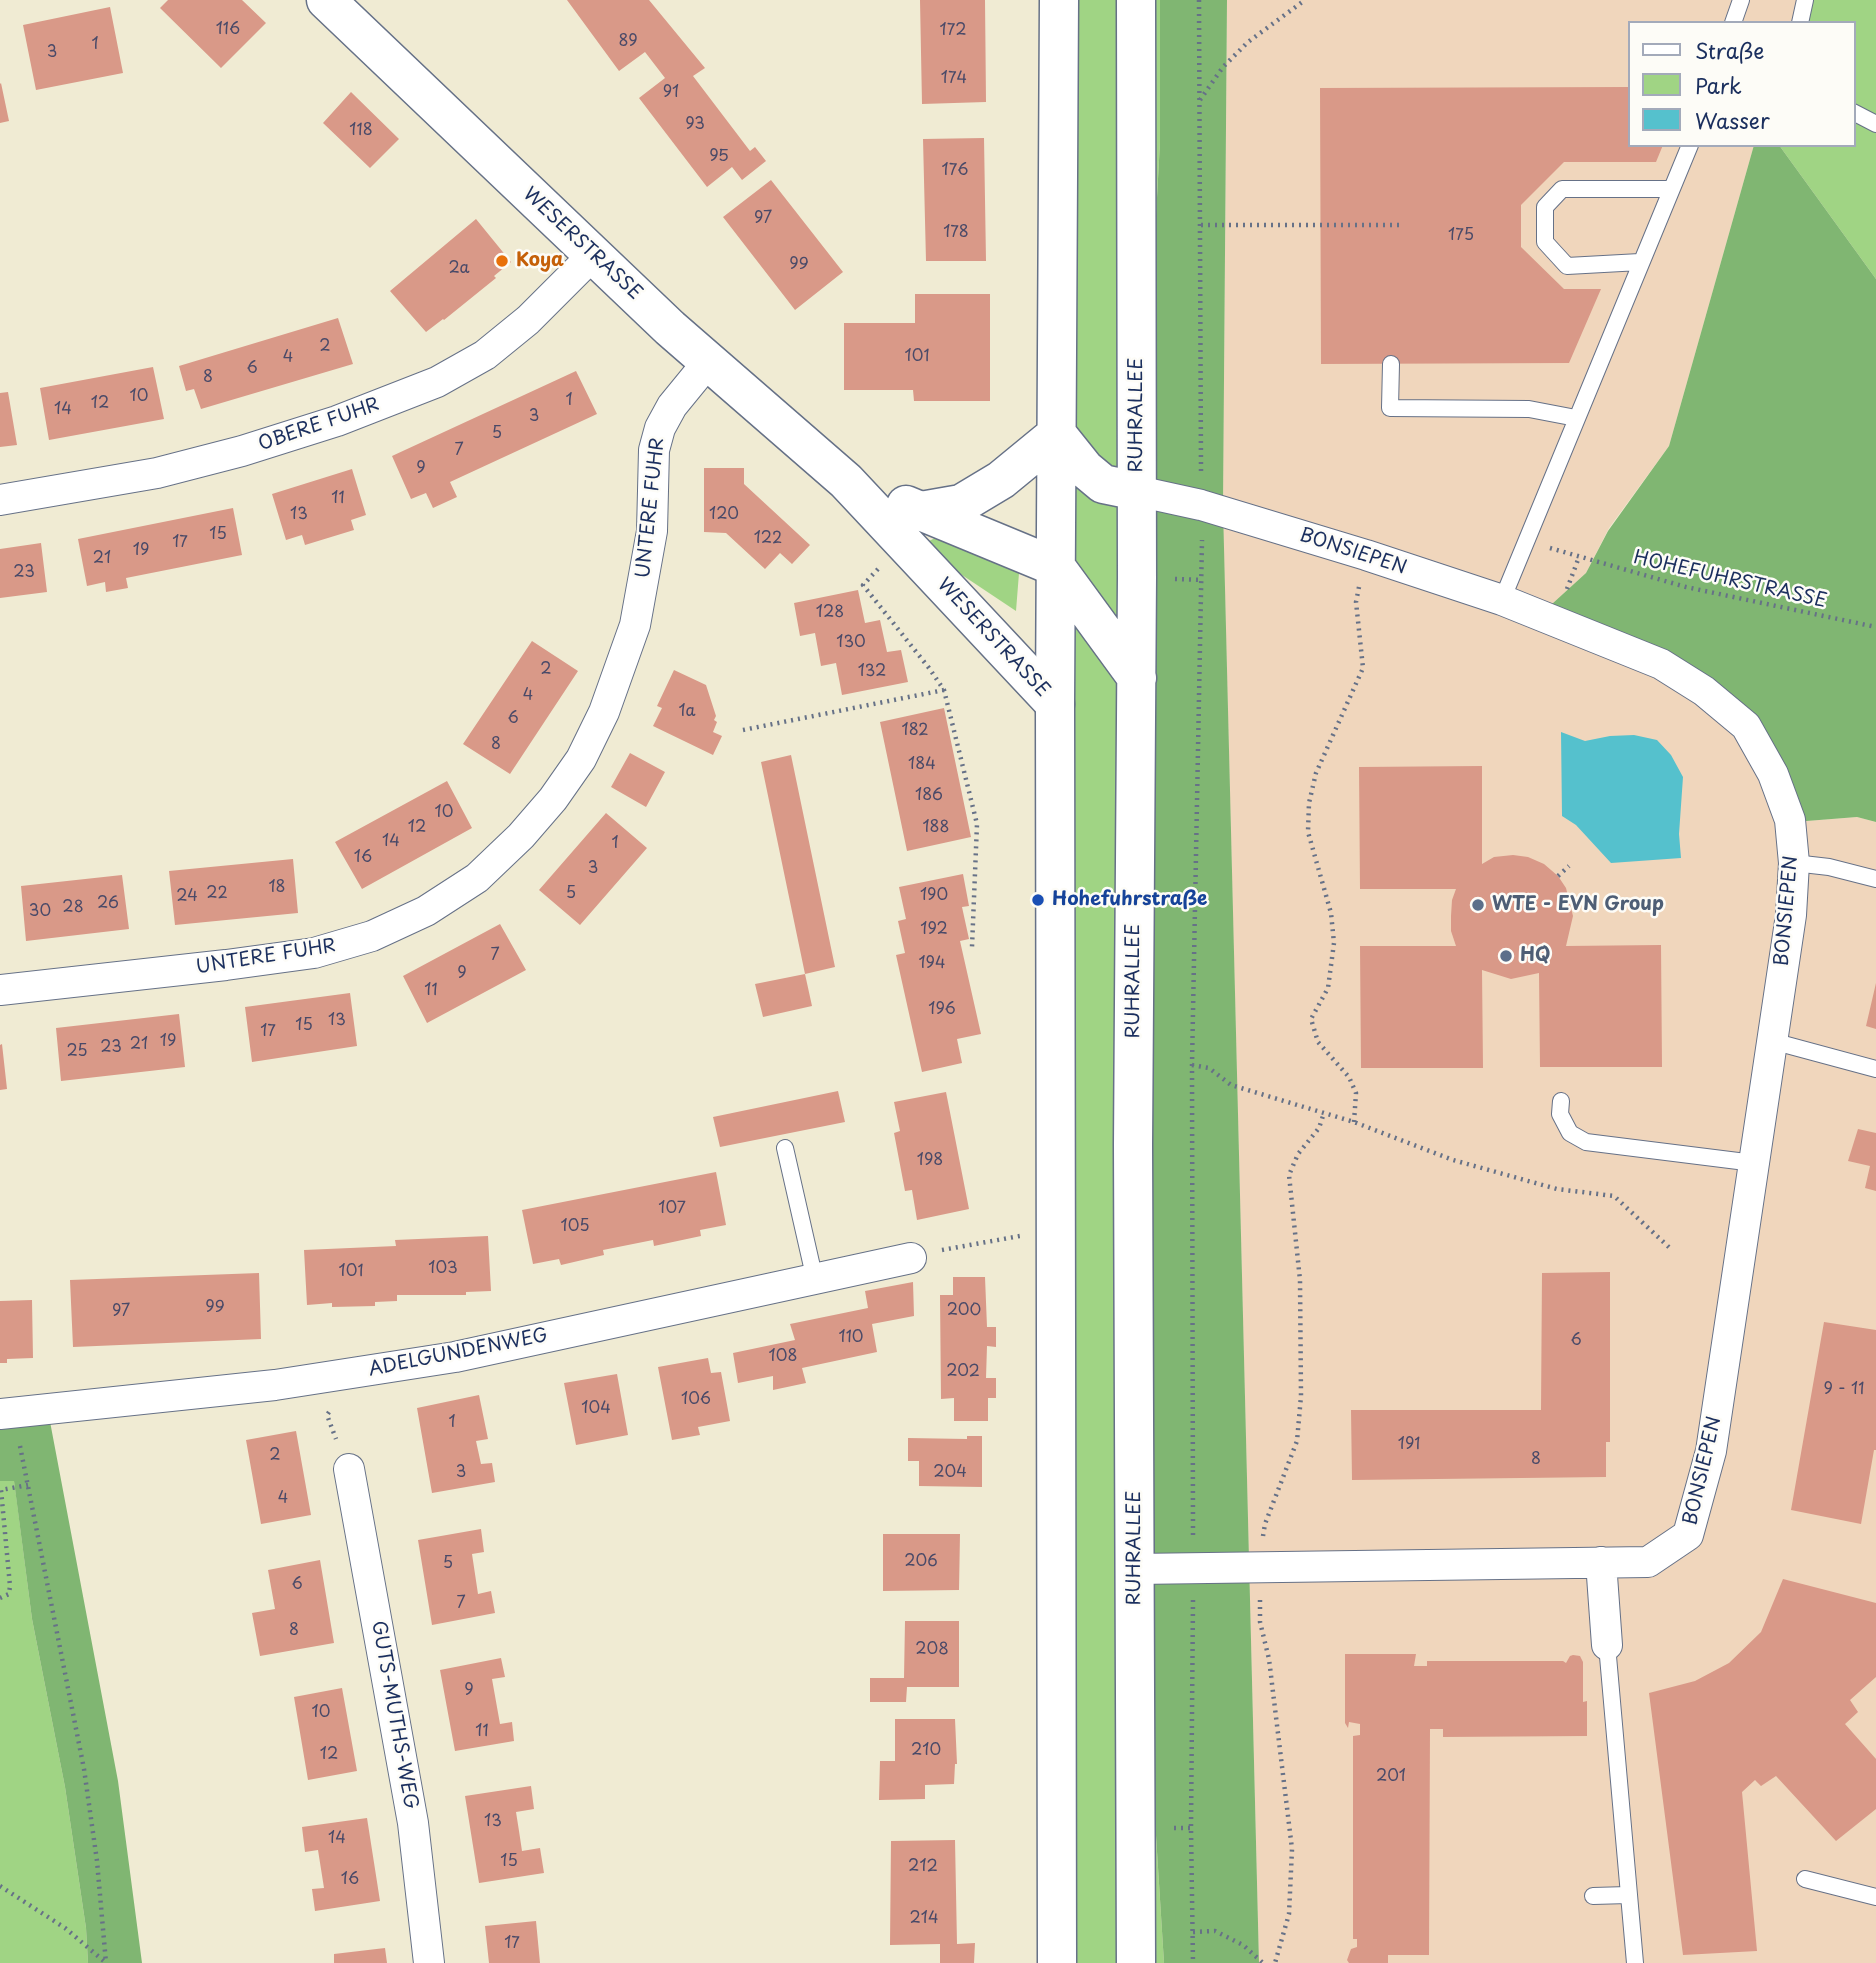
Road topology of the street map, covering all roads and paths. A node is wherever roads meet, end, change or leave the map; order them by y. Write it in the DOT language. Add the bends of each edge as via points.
graph roads {
  1 [pos="326,0"];
  2 [pos="1059,0"];
  3 [pos="1136,0"];
  4 [pos="1199,0"];
  5 [pos="1305,0"];
  6 [pos="1741,0"];
  7 [pos="1805,0"];
  8 [pos="1734,21"];
  9 [pos="1800,21"];
  10 [pos="1200,100"];
  11 [pos="1855,113"];
  12 [pos="1876,124"];
  13 [pos="1689,147"];
  14 [pos="1671,189"];
  15 [pos="1201,225"];
  16 [pos="1400,225"];
  17 [pos="593,255"];
  18 [pos="1640,262"];
  19 [pos="708,362"];
  20 [pos="1391,364"];
  21 [pos="1576,418"];
  22 [pos="1057,434"];
  23 [pos="1137,491"];
  24 [pos="0,500"];
  25 [pos="1201,505"];
  26 [pos="911,526"];
  27 [pos="1366,555"];
  28 [pos="1578,557"];
  29 [pos="1056,567"];
  30 [pos="1502,600"];
  31 [pos="1876,627"];
  32 [pos="1137,678"];
  33 [pos="944,690"];
  34 [pos="1055,704"];
  35 [pos="743,730"];
  36 [pos="1794,863"];
  37 [pos="1569,866"];
  38 [pos="1558,876"];
  39 [pos="1876,879"];
  40 [pos="972,947"];
  41 [pos="0,989"];
  42 [pos="1772,1041"];
  43 [pos="1192,1065"];
  44 [pos="1876,1069"];
  45 [pos="1560,1101"];
  46 [pos="1354,1122"];
  47 [pos="785,1148"];
  48 [pos="1754,1163"];
  49 [pos="997,1240"];
  50 [pos="951,1248"];
  51 [pos="1672,1250"];
  52 [pos="911,1258"];
  53 [pos="815,1280"];
  54 [pos="334,1409"];
  55 [pos="7,1413"];
  56 [pos="349,1469"];
  57 [pos="28,1485"];
  58 [pos="1601,1562"];
  59 [pos="1135,1569"];
  60 [pos="1193,1569"];
  61 [pos="0,1598"];
  62 [pos="1607,1646"];
  63 [pos="1805,1879"];
  64 [pos="0,1886"];
  65 [pos="1628,1895"];
  66 [pos="1593,1896"];
  67 [pos="1876,1897"];
  68 [pos="1193,1933"];
  69 [pos="106,1963"];
  70 [pos="429,1963"];
  71 [pos="1057,1963"];
  72 [pos="1136,1963"];
  73 [pos="1193,1963"];
  74 [pos="1263,1963"];
  75 [pos="1634,1963"];
  1 -- 17 [label="main road, WESERSTRASSE"];
  2 -- 22 [label="main road"];
  3 -- 23 [label="main road, RUHRALLEE"];
  4 -- 10 [label="path"];
  5 -- 10 [label="path" via="1248,42"];
  6 -- 8 [label="lane"];
  7 -- 9 [label="lane"];
  10 -- 15 [label="path"];
  11 -- 12 [label="lane"];
  13 -- 14 [label="lane"];
  14 -- 18 [label="lane"];
  14 -- 18 [label="lane" via="1562,189 1545,207 1545,242 1567,266"];
  15 -- 16 [label="path"];
  15 -- 25 [label="path"];
  17 -- 19 [label="main road, WESERSTRASSE"];
  17 -- 24 [label="street, OBERE FUHR" via="528,320 485,355 436,382 337,421 242,451 157,472"];
  18 -- 21 [label="lane"];
  19 -- 26 [label="main road, WESERSTRASSE" via="846,481"];
  19 -- 41 [label="street, UNTERE FUHR" via="660,428 654,450 652,531 635,625 604,712 581,759 553,799 477,878 426,911 372,936 314,953"];
  20 -- 21 [label="lane" via="1390,408 1529,409"];
  21 -- 30 [label="lane"];
  22 -- 23 [label="main road" via="1103,484"];
  22 -- 26 [label="main road" via="1001,480"];
  22 -- 29 [label="main road"];
  23 -- 25 [label="street, BONSIEPEN"];
  23 -- 32 [label="main road, RUHRALLEE"];
  25 -- 27 [label="street, BONSIEPEN"];
  25 -- 43 [label="path"];
  26 -- 29 [label="main road, WESERSTRASSE"];
  26 -- 33 [label="path" via="863,585"];
  26 -- 34 [label="main road, WESERSTRASSE"];
  27 -- 30 [label="street, BONSIEPEN"];
  27 -- 46 [label="path" via="1356,602 1363,668 1317,772 1308,832 1331,913 1334,943 1328,988 1311,1019 1318,1042 1349,1077 1356,1093"];
  28 -- 31 [label="path, HOHEFUHRSTRASSE" via="1686,587"];
  29 -- 32 [label="main road"];
  29 -- 34 [label="main road"];
  30 -- 36 [label="street, BONSIEPEN" via="1661,664 1704,691 1746,726 1773,774 1790,820"];
  32 -- 59 [label="main road, RUHRALLEE"];
  33 -- 35 [label="path"];
  33 -- 40 [label="path" via="977,824"];
  34 -- 71 [label="main road"];
  36 -- 39 [label="lane"];
  36 -- 42 [label="street, BONSIEPEN"];
  37 -- 38 [label="path"];
  42 -- 44 [label="lane"];
  42 -- 48 [label="street, BONSIEPEN"];
  43 -- 46 [label="path" via="1209,1068 1231,1085"];
  43 -- 60 [label="path"];
  45 -- 48 [label="lane" via="1560,1115 1570,1133 1586,1142"];
  46 -- 51 [label="path" via="1453,1160 1557,1189 1614,1196"];
  47 -- 53 [label="lane"];
  48 -- 58 [label="street, BONSIEPEN" via="1711,1451 1688,1535 1648,1562"];
  49 -- 50 [label="path"];
  52 -- 53 [label="street, ADELGUNDENWEG"];
  53 -- 55 [label="street, ADELGUNDENWEG" via="455,1357 275,1385"];
  54 -- 56 [label="path" via="327,1415"];
  55 -- 57 [label="path"];
  56 -- 70 [label="street, GUTS-MUTHS-WEG" via="413,1824"];
  57 -- 61 [label="path" via="1,1490 10,1586 9,1594"];
  57 -- 69 [label="path" via="84,1769"];
  58 -- 60 [label="street, BONSIEPEN"];
  58 -- 62 [label="street"];
  59 -- 60 [label="street, BONSIEPEN"];
  59 -- 72 [label="main road, RUHRALLEE"];
  60 -- 68 [label="path"];
  62 -- 65 [label="lane"];
  63 -- 67 [label="lane"];
  64 -- 69 [label="path" via="65,1928"];
  65 -- 66 [label="lane"];
  65 -- 75 [label="lane"];
  68 -- 73 [label="path"];
  68 -- 74 [label="path" via="1215,1931 1243,1945"];
}
